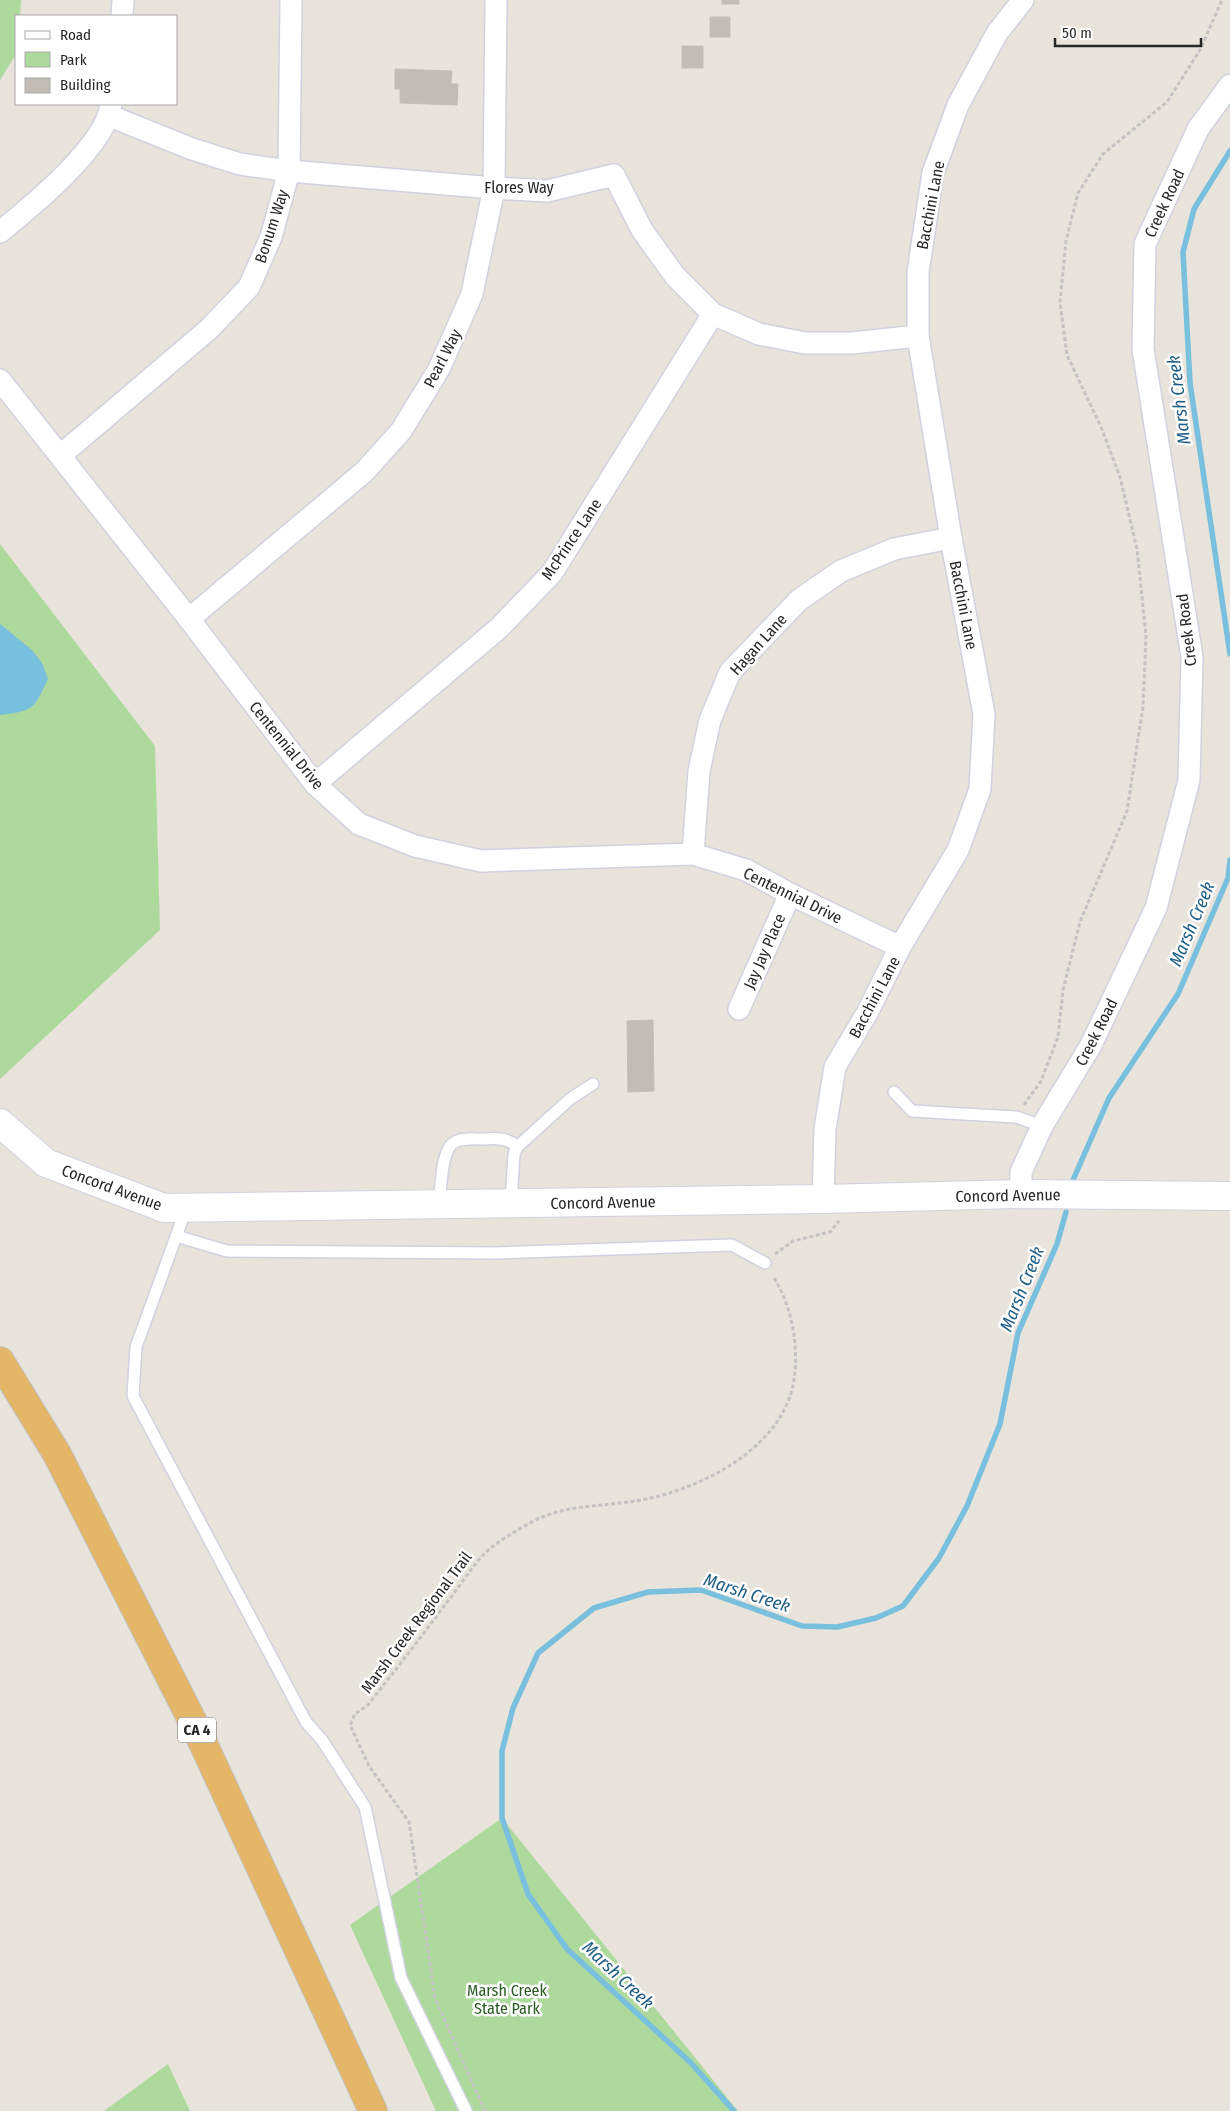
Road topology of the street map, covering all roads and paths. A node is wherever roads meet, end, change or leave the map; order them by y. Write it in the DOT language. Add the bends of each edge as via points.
graph roads {
  1 [pos="123,0"];
  2 [pos="291,0"];
  3 [pos="496,0"];
  4 [pos="1023,0"];
  5 [pos="1222,0"];
  6 [pos="122,15"];
  7 [pos="1230,85"];
  8 [pos="111,110"];
  9 [pos="289,171"];
  10 [pos="494,188"];
  11 [pos="0,232"];
  12 [pos="712,314"];
  13 [pos="918,336"];
  14 [pos="0,380"];
  15 [pos="61,455"];
  16 [pos="951,538"];
  17 [pos="189,619"];
  18 [pos="315,784"];
  19 [pos="693,854"];
  20 [pos="790,894"];
  21 [pos="900,947"];
  22 [pos="739,1009"];
  23 [pos="593,1084"];
  24 [pos="894,1092"];
  25 [pos="1016,1117"];
  26 [pos="0,1123"];
  27 [pos="1042,1126"];
  28 [pos="517,1147"];
  29 [pos="1021,1194"];
  30 [pos="1230,1196"];
  31 [pos="823,1199"];
  32 [pos="511,1203"];
  33 [pos="439,1204"];
  34 [pos="186,1207"];
  35 [pos="843,1217"];
  36 [pos="176,1236"];
  37 [pos="765,1263"];
  38 [pos="0,1361"];
  39 [pos="372,2111"];
  40 [pos="466,2111"];
  41 [pos="485,2111"];
  1 -- 6 [label="street"];
  2 -- 9 [label="street, Bonum Way"];
  3 -- 10 [label="street, Pearl Way"];
  4 -- 13 [label="street, Bacchini Lane" via="998,33 958,105 933,173 918,272"];
  5 -- 25 [label="path" via="1200,50 1167,102 1103,154 1078,193 1066,241 1060,302 1067,355 1120,477 1137,549 1146,636 1143,707 1127,811 1080,922 1063,990 1058,1036 1041,1081"];
  7 -- 27 [label="street, Creek Road" via="1198,129 1145,244 1143,349 1192,657 1189,780 1156,908 1091,1045"];
  8 -- 9 [label="street, Flores Way" via="192,149 240,164"];
  8 -- 11 [label="street" via="84,153 48,193"];
  9 -- 10 [label="street, Flores Way"];
  9 -- 15 [label="street, Bonum Way" via="271,237 249,287 209,329"];
  10 -- 12 [label="street, Flores Way" via="547,191 614,175 642,230 675,276"];
  10 -- 17 [label="street, Pearl Way" via="472,294 439,369 401,430 364,472"];
  12 -- 13 [label="street, Flores Way" via="759,334 805,343 852,343"];
  12 -- 18 [label="street, McPrince Lane" via="552,573 498,628"];
  13 -- 16 [label="street, Bacchini Lane"];
  14 -- 15 [label="street, Centennial Drive"];
  15 -- 17 [label="street, Centennial Drive"];
  16 -- 19 [label="street, Hagan Lane" via="894,549 841,571 799,600 730,672 710,720 699,771"];
  16 -- 21 [label="street, Bacchini Lane" via="984,714 980,788 958,850"];
  17 -- 18 [label="street, Centennial Drive"];
  18 -- 19 [label="street, Centennial Drive" via="359,824 415,846 481,861"];
  19 -- 20 [label="street, Centennial Drive" via="746,870"];
  20 -- 21 [label="street, Centennial Drive"];
  20 -- 22 [label="street, Jay Jay Place"];
  21 -- 31 [label="street, Bacchini Lane" via="835,1067 825,1129"];
  23 -- 28 [label="lane" via="570,1099"];
  24 -- 25 [label="lane" via="912,1111"];
  25 -- 27 [label="lane"];
  26 -- 34 [label="street, Concord Avenue" via="46,1163 164,1208"];
  27 -- 29 [label="street, Creek Road" via="1021,1172"];
  28 -- 32 [label="lane"];
  28 -- 33 [label="lane" via="510,1140 495,1138 463,1139 452,1144 444,1158"];
  29 -- 30 [label="street, Concord Avenue"];
  29 -- 31 [label="street, Concord Avenue"];
  31 -- 32 [label="street, Concord Avenue"];
  32 -- 33 [label="street, Concord Avenue"];
  33 -- 34 [label="street, Concord Avenue"];
  34 -- 36 [label="lane"];
  35 -- 37 [label="path" via="830,1232 792,1241"];
  36 -- 37 [label="lane" via="227,1251 496,1253 732,1245"];
  36 -- 40 [label="lane" via="136,1347 133,1396 306,1722 322,1740 365,1807 401,1978"];
  37 -- 41 [label="path, Marsh Creek Regional Trail" via="779,1286 792,1320 797,1356 793,1387 784,1414 770,1432 743,1458 699,1481 630,1502 578,1506 530,1523 484,1554 368,1705 355,1714 350,1725 369,1766 409,1822 434,1998"];
  38 -- 39 [label="highway, CA 4" via="58,1454 196,1728"];
}
